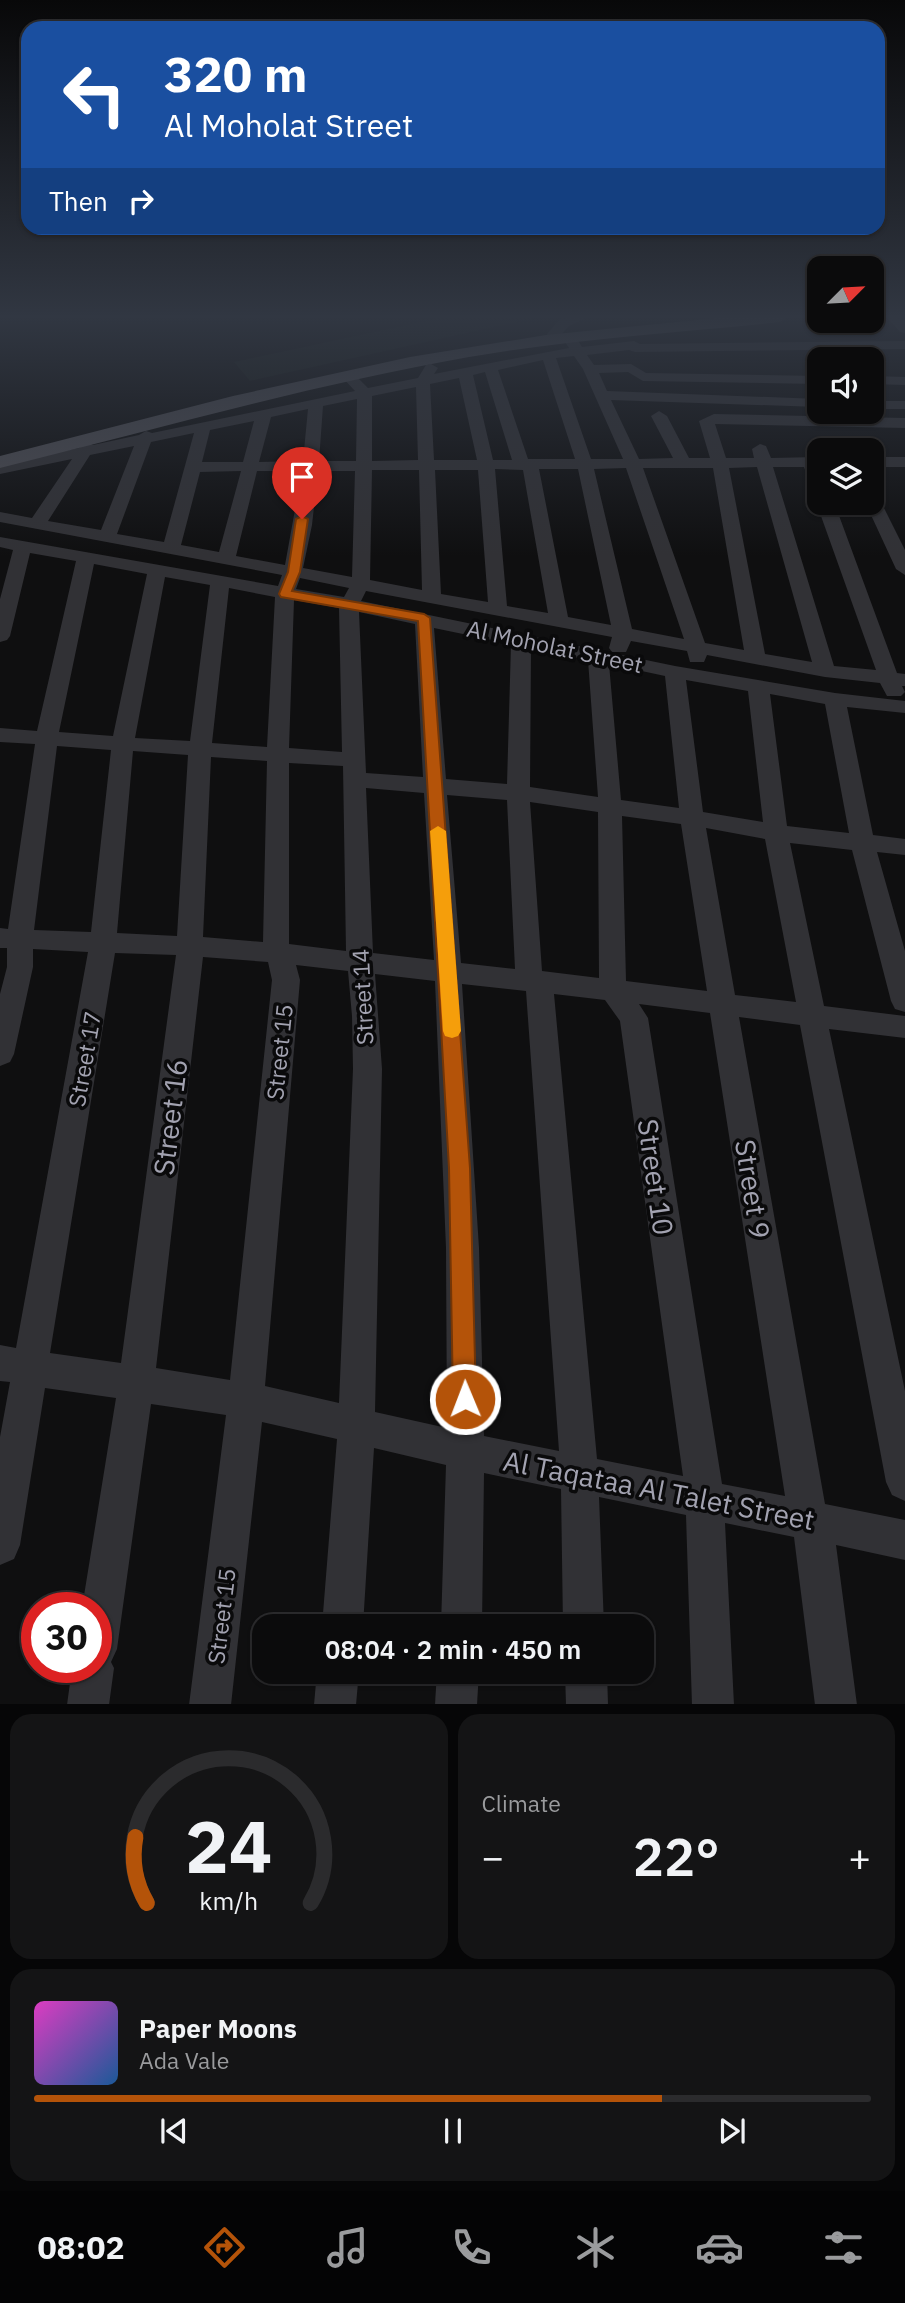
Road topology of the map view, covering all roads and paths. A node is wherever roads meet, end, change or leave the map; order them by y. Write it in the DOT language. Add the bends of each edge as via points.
graph roads {
  1 [pos="203,397"];
  2 [pos="241,397"];
  3 [pos="267,397"];
  4 [pos="346,397"];
  5 [pos="365,397"];
  6 [pos="424,397"];
  7 [pos="470,397"];
  8 [pos="501,397"];
  9 [pos="562,397"];
  10 [pos="603,397"];
  11 [pos="750,397"];
  12 [pos="316,402"];
  13 [pos="807,402"];
  14 [pos="884,405"];
  15 [pos="905,405"];
  16 [pos="264,413"];
  17 [pos="659,416"];
  18 [pos="905,423"];
  19 [pos="204,425"];
  20 [pos="709,428"];
  21 [pos="146,436"];
  22 [pos="850,438"];
  23 [pos="83,440"];
  24 [pos="0,446"];
  25 [pos="0,453"];
  26 [pos="762,455"];
  27 [pos="807,461"];
  28 [pos="884,462"];
  29 [pos="9,463"];
  30 [pos="683,463"];
  31 [pos="720,463"];
  32 [pos="904,463"];
  33 [pos="586,464"];
  34 [pos="633,464"];
  35 [pos="428,465"];
  36 [pos="486,465"];
  37 [pos="526,465"];
  38 [pos="310,466"];
  39 [pos="364,466"];
  40 [pos="191,467"];
  41 [pos="250,467"];
  42 [pos="0,468"];
  43 [pos="0,484"];
  44 [pos="830,515"];
  45 [pos="879,515"];
  46 [pos="0,517"];
  47 [pos="37,524"];
  48 [pos="64,529"];
  49 [pos="102,536"];
  50 [pos="0,542"];
  51 [pos="32,548"];
  52 [pos="80,557"];
  53 [pos="164,560"];
  54 [pos="905,569"];
  55 [pos="223,571"];
  56 [pos="290,583"];
  57 [pos="355,594"];
  58 [pos="428,608"];
  59 [pos="498,610"];
  60 [pos="559,621"];
  61 [pos="623,633"];
  62 [pos="0,636"];
  63 [pos="521,638"];
  64 [pos="697,647"];
  65 [pos="607,657"];
  66 [pos="825,670"];
  67 [pos="757,672"];
  68 [pos="686,674"];
  69 [pos="898,679"];
  70 [pos="835,699"];
  71 [pos="901,707"];
  72 [pos="0,735"];
  73 [pos="47,737"];
  74 [pos="123,742"];
  75 [pos="200,749"];
  76 [pos="278,755"];
  77 [pos="353,769"];
  78 [pos="434,784"];
  79 [pos="519,793"];
  80 [pos="610,806"];
  81 [pos="692,818"];
  82 [pos="776,833"];
  83 [pos="863,844"];
  84 [pos="905,848"];
  85 [pos="10,939"];
  86 [pos="103,943"];
  87 [pos="190,946"];
  88 [pos="276,954"];
  89 [pos="360,963"];
  90 [pos="449,972"];
  91 [pos="534,981"];
  92 [pos="613,990"];
  93 [pos="905,1000"];
  94 [pos="722,1004"];
  95 [pos="811,1013"];
  96 [pos="905,1027"];
  97 [pos="0,1054"];
  98 [pos="15,1366"];
  99 [pos="136,1385"];
  100 [pos="246,1400"];
  101 [pos="357,1425"];
  102 [pos="466,1451"];
  103 [pos="579,1472"];
  104 [pos="905,1482"];
  105 [pos="705,1500"];
  106 [pos="808,1520"];
  107 [pos="905,1540"];
  108 [pos="0,1545"];
  109 [pos="105,1592"];
  110 [pos="343,1614"];
  111 [pos="462,1614"];
  112 [pos="584,1614"];
  113 [pos="91,1683"];
  114 [pos="337,1684"];
  115 [pos="457,1684"];
  116 [pos="586,1684"];
  117 [pos="88,1704"];
  118 [pos="210,1704"];
  119 [pos="335,1704"];
  120 [pos="456,1704"];
  121 [pos="587,1704"];
  122 [pos="713,1704"];
  123 [pos="836,1704"];
  1 -- 24 [label="main road"];
  2 -- 23 [label="main road"];
  3 -- 23 [label="main road"];
  4 -- 12 [label="street"];
  5 -- 39 [label="street, Street 14"];
  6 -- 35 [label="street"];
  7 -- 36 [label="street"];
  8 -- 37 [label="street"];
  9 -- 33 [label="street"];
  10 -- 34 [label="street, Street 9"];
  11 -- 13 [label="street"];
  12 -- 16 [label="street"];
  12 -- 38 [label="street, Street 15"];
  14 -- 15 [label="street"];
  16 -- 19 [label="street"];
  16 -- 41 [label="street, Street 16"];
  17 -- 30 [label="street"];
  18 -- 20 [label="street" via="711,419"];
  19 -- 21 [label="street"];
  19 -- 40 [label="street, Street 17"];
  20 -- 22 [label="street"];
  20 -- 31 [label="street"];
  21 -- 23 [label="street"];
  21 -- 49 [label="street"];
  23 -- 25 [label="main road"];
  23 -- 29 [label="main road"];
  23 -- 47 [label="street"];
  26 -- 27 [label="street"];
  26 -- 31 [label="street"];
  26 -- 66 [label="street"];
  28 -- 32 [label="street"];
  29 -- 42 [label="street"];
  29 -- 43 [label="street"];
  30 -- 31 [label="street"];
  30 -- 34 [label="street"];
  31 -- 67 [label="street"];
  33 -- 34 [label="street"];
  33 -- 37 [label="street"];
  33 -- 61 [label="street"];
  34 -- 64 [label="street, Street 9"];
  35 -- 36 [label="street"];
  35 -- 39 [label="street"];
  35 -- 58 [label="street"];
  36 -- 37 [label="street"];
  36 -- 59 [label="street"];
  37 -- 60 [label="street"];
  38 -- 39 [label="street"];
  38 -- 41 [label="street"];
  38 -- 56 [label="street, Street 15"];
  39 -- 57 [label="street, Street 14"];
  40 -- 41 [label="street"];
  40 -- 53 [label="street, Street 17"];
  41 -- 55 [label="street, Street 16"];
  44 -- 69 [label="street"];
  45 -- 54 [label="street"];
  46 -- 47 [label="street"];
  47 -- 48 [label="street"];
  48 -- 49 [label="street"];
  48 -- 51 [label="street"];
  49 -- 52 [label="street"];
  49 -- 53 [label="street"];
  50 -- 51 [label="street, Al Moholat Street"];
  51 -- 52 [label="street, Al Moholat Street"];
  51 -- 62 [label="street"];
  52 -- 53 [label="street, Al Moholat Street"];
  52 -- 73 [label="street"];
  53 -- 55 [label="street, Al Moholat Street"];
  53 -- 74 [label="street, Street 17"];
  55 -- 56 [label="street, Al Moholat Street"];
  55 -- 75 [label="street, Street 16"];
  56 -- 57 [label="street, Al Moholat Street"];
  56 -- 76 [label="street, Street 15"];
  57 -- 58 [label="street, Al Moholat Street"];
  57 -- 77 [label="street, Street 14"];
  58 -- 59 [label="street"];
  58 -- 63 [label="street, Al Moholat Street"];
  58 -- 78 [label="street"];
  59 -- 60 [label="street"];
  60 -- 61 [label="street"];
  61 -- 64 [label="street"];
  61 -- 65 [label="street"];
  63 -- 65 [label="street, Al Moholat Street"];
  63 -- 79 [label="street"];
  64 -- 67 [label="street"];
  64 -- 68 [label="street, Street 9"];
  65 -- 68 [label="street, Al Moholat Street"];
  65 -- 80 [label="street"];
  66 -- 67 [label="street"];
  66 -- 69 [label="street"];
  67 -- 68 [label="street, Al Moholat Street"];
  67 -- 70 [label="street, Al Moholat Street"];
  67 -- 82 [label="street"];
  68 -- 81 [label="street, Street 9"];
  69 -- 71 [label="street"];
  70 -- 71 [label="street, Al Moholat Street"];
  70 -- 83 [label="street"];
  72 -- 73 [label="street"];
  73 -- 74 [label="street"];
  73 -- 85 [label="street"];
  74 -- 75 [label="street"];
  74 -- 86 [label="street, Street 17"];
  75 -- 76 [label="street"];
  75 -- 87 [label="street, Street 16"];
  76 -- 77 [label="street"];
  76 -- 88 [label="street, Street 15"];
  77 -- 78 [label="street"];
  77 -- 89 [label="street, Street 14"];
  78 -- 79 [label="street"];
  78 -- 90 [label="street"];
  79 -- 80 [label="street"];
  79 -- 91 [label="street"];
  80 -- 81 [label="street"];
  80 -- 92 [label="street"];
  81 -- 82 [label="street"];
  81 -- 94 [label="street, Street 9"];
  82 -- 83 [label="street"];
  82 -- 95 [label="street"];
  83 -- 84 [label="street"];
  83 -- 93 [label="street"];
  85 -- 86 [label="street"];
  85 -- 97 [label="street" via="20,967"];
  86 -- 87 [label="street"];
  86 -- 98 [label="street, Street 17"];
  87 -- 88 [label="street"];
  87 -- 99 [label="street, Street 16"];
  88 -- 89 [label="street"];
  88 -- 100 [label="street, Street 15" via="286,980"];
  89 -- 90 [label="street"];
  89 -- 101 [label="street, Street 14" via="366,1078"];
  90 -- 91 [label="street"];
  90 -- 102 [label="street" via="460,1168"];
  91 -- 92 [label="street"];
  91 -- 103 [label="street"];
  92 -- 94 [label="street"];
  92 -- 105 [label="street, Street 10" via="634,1018"];
  94 -- 95 [label="street"];
  94 -- 106 [label="street, Street 9"];
  95 -- 96 [label="street"];
  95 -- 104 [label="street"];
  98 -- 99 [label="street, Al Taqataa Al Talet Street"];
  98 -- 108 [label="street, Street 17"];
  99 -- 100 [label="street, Al Taqataa Al Talet Street"];
  99 -- 109 [label="street, Street 16"];
  100 -- 101 [label="street, Al Taqataa Al Talet Street"];
  100 -- 118 [label="street, Street 15"];
  101 -- 102 [label="street, Al Taqataa Al Talet Street"];
  101 -- 110 [label="street, Street 14"];
  102 -- 103 [label="street, Al Taqataa Al Talet Street"];
  102 -- 111 [label="street"];
  103 -- 105 [label="street, Al Taqataa Al Talet Street"];
  103 -- 112 [label="street"];
  105 -- 106 [label="street, Al Taqataa Al Talet Street"];
  105 -- 122 [label="street, Street 10"];
  106 -- 107 [label="street, Al Taqataa Al Talet Street"];
  106 -- 123 [label="street, Street 9" via="818,1552"];
  113 -- 117 [label="street"];
  114 -- 119 [label="street"];
  115 -- 120 [label="street"];
  116 -- 121 [label="street"];
}
